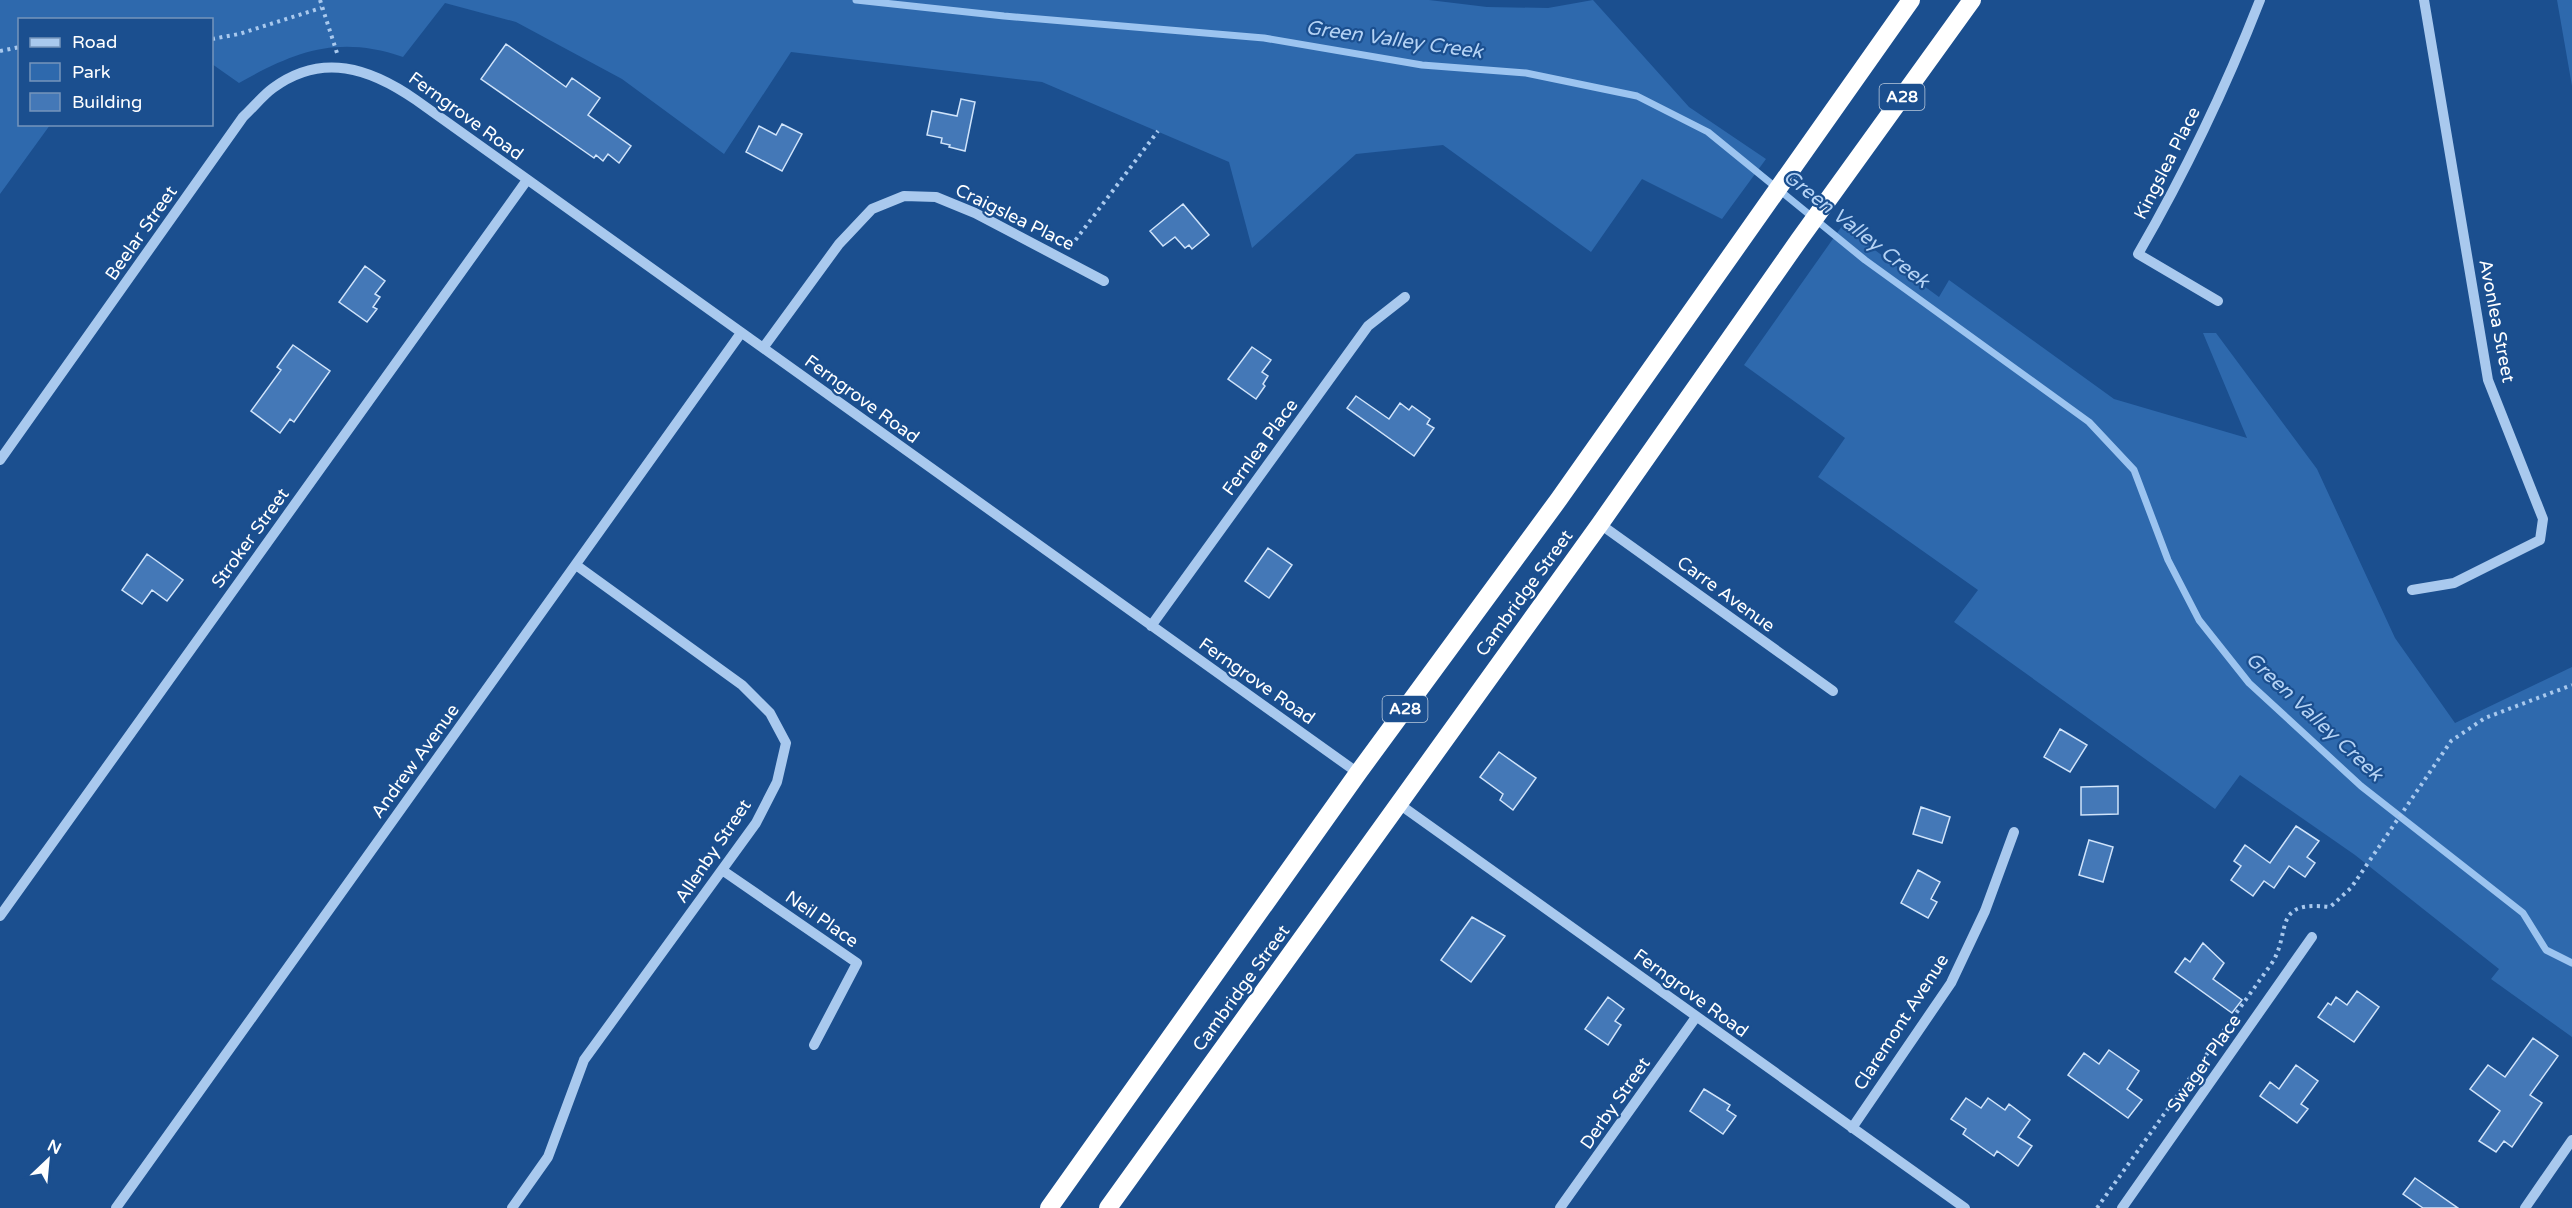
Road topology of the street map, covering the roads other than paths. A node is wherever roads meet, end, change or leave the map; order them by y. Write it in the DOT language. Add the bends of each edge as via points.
graph roads {
  1 [pos="1911,0"];
  2 [pos="1972,0"];
  3 [pos="2260,0"];
  4 [pos="2424,0"];
  5 [pos="339,66"];
  6 [pos="527,180"];
  7 [pos="1104,281"];
  8 [pos="1405,297"];
  9 [pos="2218,301"];
  10 [pos="741,333"];
  11 [pos="763,348"];
  12 [pos="4,445"];
  13 [pos="0,460"];
  14 [pos="1600,524"];
  15 [pos="576,564"];
  16 [pos="2412,590"];
  17 [pos="1151,626"];
  18 [pos="1833,691"];
  19 [pos="1358,772"];
  20 [pos="1399,804"];
  21 [pos="2014,832"];
  22 [pos="722,870"];
  23 [pos="0,916"];
  24 [pos="2312,937"];
  25 [pos="1696,1017"];
  26 [pos="814,1045"];
  27 [pos="1852,1128"];
  28 [pos="2572,1140"];
  29 [pos="116,1208"];
  30 [pos="512,1208"];
  31 [pos="1048,1208"];
  32 [pos="1108,1208"];
  33 [pos="1560,1208"];
  34 [pos="1965,1208"];
  35 [pos="2122,1208"];
  36 [pos="2525,1208"];
  1 -- 19 [label="highway, Cambridge Street / A28" via="1559,499"];
  2 -- 14 [label="highway, Cambridge Street / A28"];
  3 -- 9 [label="street, Kingslea Place" via="2231,73 2138,254"];
  4 -- 16 [label="street, Avonlea Street" via="2488,380 2534,492 2544,527 2540,540 2517,553 2454,583"];
  5 -- 6 [label="street, Ferngrove Road" via="394,85"];
  5 -- 12 [label="street, Beelar Street" via="300,72 272,89 243,117"];
  6 -- 10 [label="street, Ferngrove Road"];
  6 -- 23 [label="street, Stroker Street"];
  7 -- 11 [label="street, Craigslea Place" via="965,209 936,197 904,196 872,209 839,244"];
  8 -- 17 [label="street, Fernlea Place" via="1368,326"];
  10 -- 11 [label="street, Ferngrove Road"];
  10 -- 15 [label="street, Andrew Avenue"];
  11 -- 17 [label="street, Ferngrove Road"];
  12 -- 13 [label="street, Beelar Street"];
  14 -- 18 [label="street, Carre Avenue"];
  14 -- 20 [label="highway, Cambridge Street / A28"];
  15 -- 22 [label="street, Allenby Street" via="742,685 770,713 786,743 777,782 756,823"];
  15 -- 29 [label="street, Andrew Avenue"];
  17 -- 19 [label="street, Ferngrove Road"];
  19 -- 31 [label="highway, Cambridge Street / A28"];
  20 -- 25 [label="street, Ferngrove Road"];
  20 -- 32 [label="highway, Cambridge Street / A28"];
  21 -- 27 [label="street, Claremont Avenue" via="1985,911 1951,983"];
  22 -- 26 [label="street, Neil Place" via="857,963"];
  22 -- 30 [label="street, Allenby Street" via="584,1060 548,1157"];
  24 -- 35 [label="street, Swager Place"];
  25 -- 27 [label="street, Ferngrove Road"];
  25 -- 33 [label="street, Derby Street"];
  27 -- 34 [label="street, Ferngrove Road"];
  28 -- 36 [label="street"];
}
